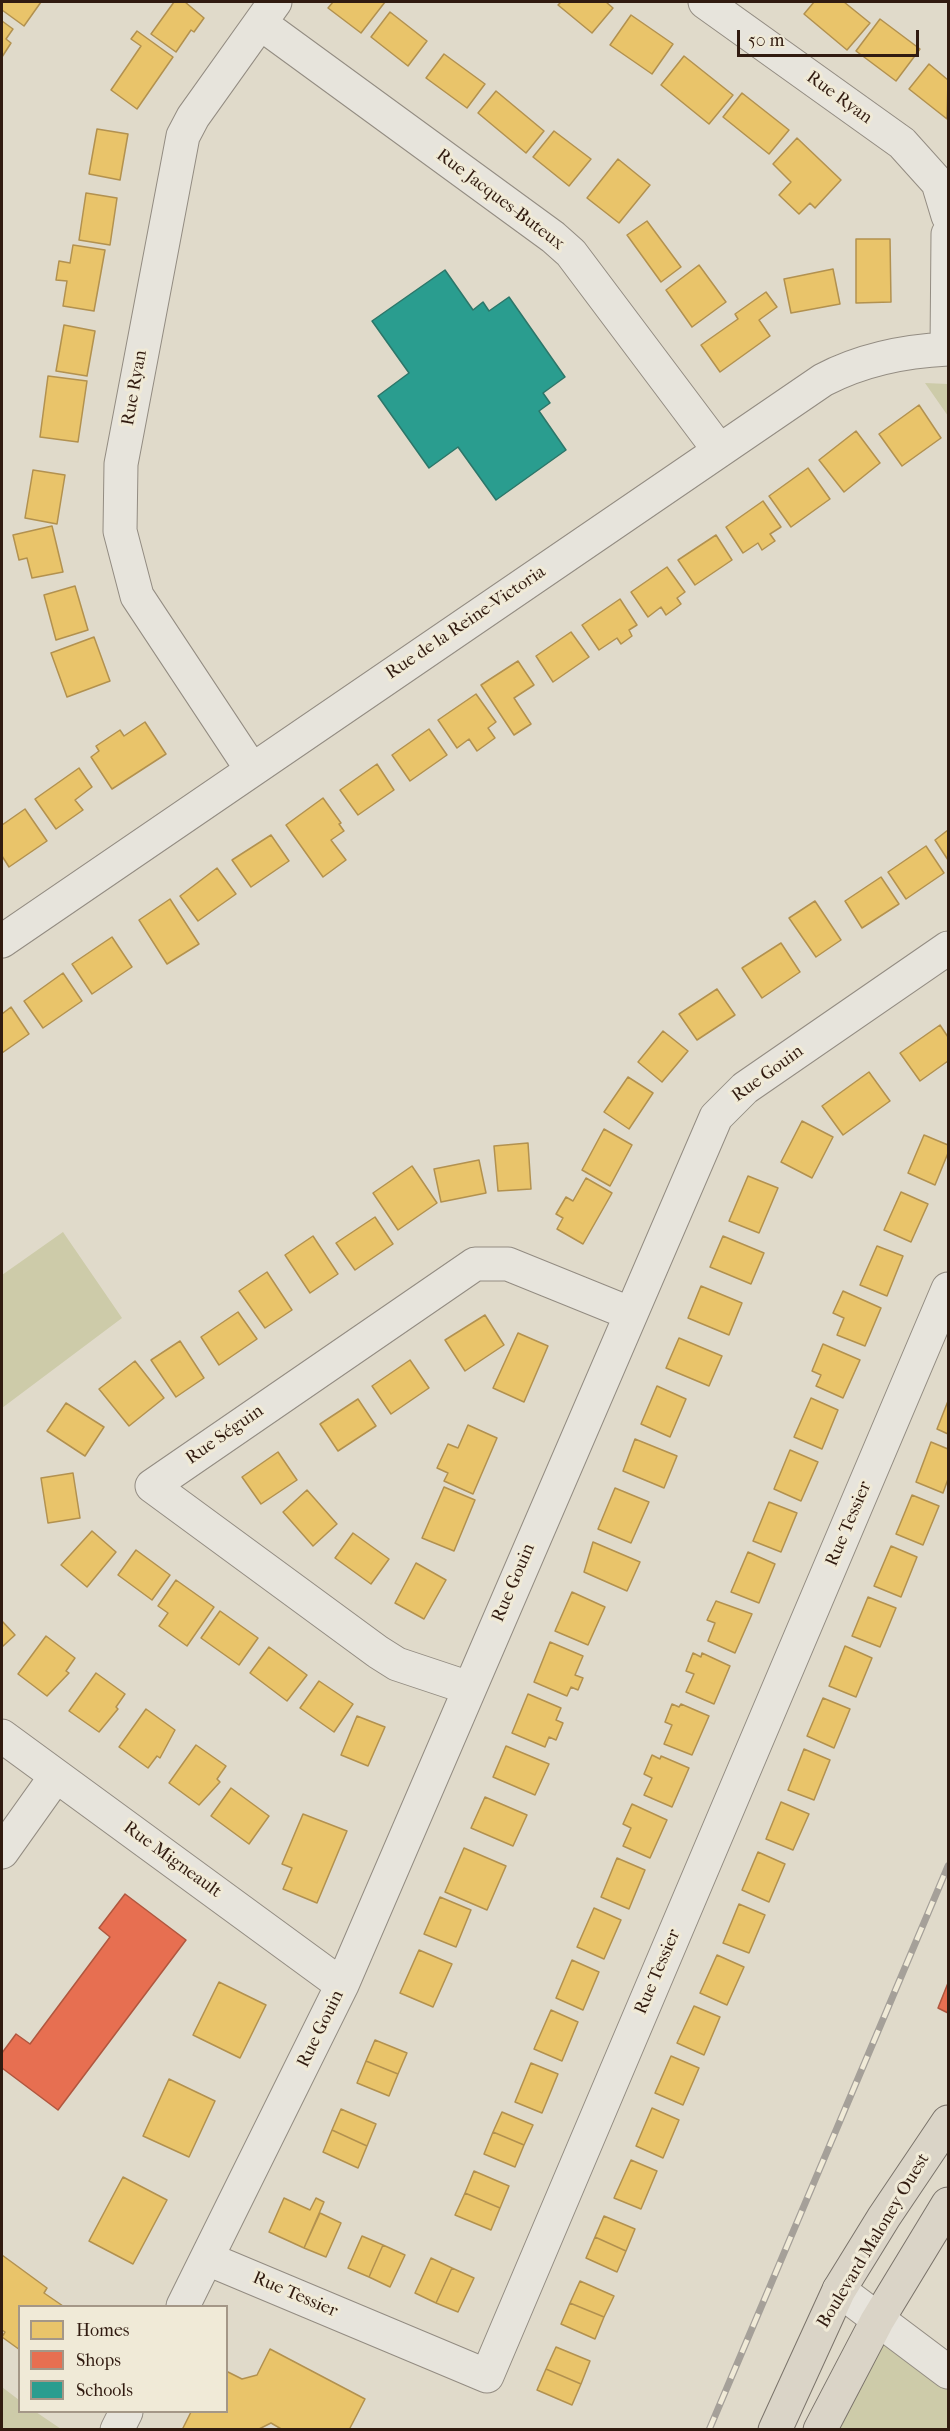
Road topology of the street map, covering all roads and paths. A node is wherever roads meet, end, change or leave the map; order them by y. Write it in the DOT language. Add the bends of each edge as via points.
graph roads {
  1 [pos="705,2"];
  2 [pos="267,12"];
  3 [pos="948,216"];
  4 [pos="948,234"];
  5 [pos="948,349"];
  6 [pos="719,450"];
  7 [pos="252,770"];
  8 [pos="2,941"];
  9 [pos="948,948"];
  10 [pos="948,1289"];
  11 [pos="629,1313"];
  12 [pos="469,1688"];
  13 [pos="2,1736"];
  14 [pos="56,1776"];
  15 [pos="2,1852"];
  16 [pos="342,1985"];
  17 [pos="948,2122"];
  18 [pos="948,2204"];
  19 [pos="208,2259"];
  20 [pos="839,2290"];
  21 [pos="184,2305"];
  22 [pos="877,2321"];
  23 [pos="948,2372"];
  24 [pos="126,2413"];
  25 [pos="117,2430"];
  26 [pos="775,2430"];
  27 [pos="820,2430"];
  1 -- 3 [label="street, Rue Ryan" via="902,143 938,183"];
  2 -- 6 [label="street, Rue Jacques-Buteux" via="571,253"];
  2 -- 7 [label="street, Rue Ryan" via="193,117 181,145 121,464 118,507 120,531 137,596"];
  4 -- 5 [label="street"];
  5 -- 6 [label="street, Rue de la Reine-Victoria" via="903,353 851,366 823,380"];
  6 -- 7 [label="street, Rue de la Reine-Victoria"];
  7 -- 8 [label="street, Rue de la Reine-Victoria"];
  9 -- 11 [label="street, Rue Gouin" via="729,1102 706,1134"];
  10 -- 19 [label="street, Rue Tessier" via="487,2376"];
  11 -- 12 [label="street, Rue Gouin"];
  11 -- 12 [label="street, Rue Séguin" via="508,1264 475,1264 152,1486 378,1652 397,1664"];
  12 -- 16 [label="street, Rue Gouin"];
  13 -- 14 [label="street, Rue Migneault"];
  14 -- 15 [label="street"];
  14 -- 16 [label="street, Rue Migneault"];
  16 -- 19 [label="street, Rue Gouin"];
  17 -- 20 [label="main road, Boulevard Maloney Ouest"];
  18 -- 22 [label="main road"];
  19 -- 21 [label="street, Rue Gouin"];
  20 -- 22 [label="street"];
  20 -- 26 [label="main road, Boulevard Maloney Ouest"];
  22 -- 23 [label="street"];
  22 -- 27 [label="main road"];
  24 -- 25 [label="street"];
}
